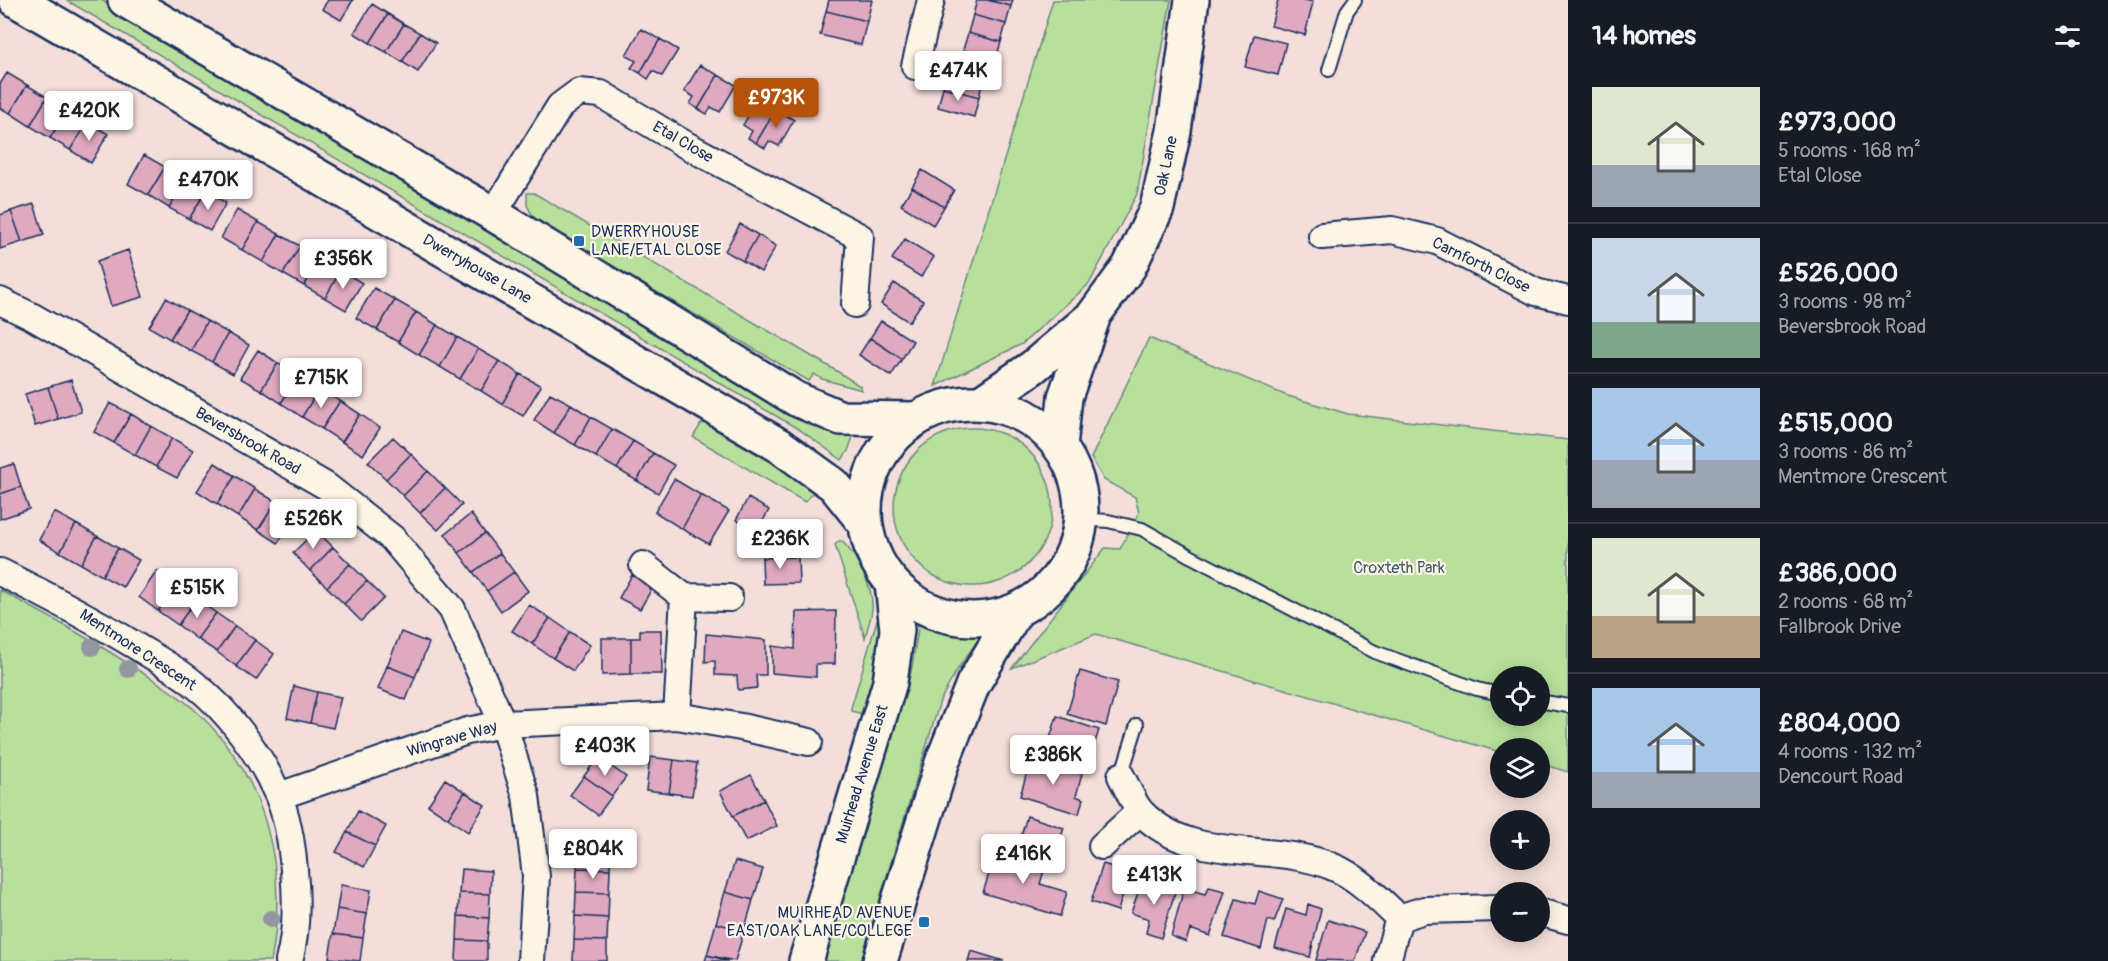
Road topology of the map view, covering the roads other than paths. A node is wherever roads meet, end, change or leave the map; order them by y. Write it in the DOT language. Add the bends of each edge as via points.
graph roads {
  1 [pos="16,0"];
  2 [pos="125,0"];
  3 [pos="931,0"];
  4 [pos="1192,0"];
  5 [pos="1355,0"];
  6 [pos="915,66"];
  7 [pos="1329,69"];
  8 [pos="494,214"];
  9 [pos="1322,236"];
  10 [pos="1568,300"];
  11 [pos="0,301"];
  12 [pos="855,304"];
  13 [pos="1093,316"];
  14 [pos="982,402"];
  15 [pos="916,419"];
  16 [pos="1060,447"];
  17 [pos="1081,519"];
  18 [pos="862,520"];
  19 [pos="643,565"];
  20 [pos="0,572"];
  21 [pos="892,584"];
  22 [pos="684,597"];
  23 [pos="729,598"];
  24 [pos="1015,613"];
  25 [pos="1490,692"];
  26 [pos="1550,703"];
  27 [pos="1568,706"];
  28 [pos="677,716"];
  29 [pos="503,724"];
  30 [pos="1137,724"];
  31 [pos="809,742"];
  32 [pos="1121,776"];
  33 [pos="279,796"];
  34 [pos="1140,811"];
  35 [pos="1102,846"];
  36 [pos="1490,908"];
  37 [pos="1550,915"];
  38 [pos="1399,918"];
  39 [pos="1568,920"];
  40 [pos="290,961"];
  41 [pos="531,961"];
  42 [pos="806,961"];
  43 [pos="879,961"];
  44 [pos="1387,961"];
  1 -- 18 [label="street, Dwerryhouse Lane" via="780,446 834,485"];
  2 -- 8 [label="street"];
  3 -- 6 [label="street"];
  4 -- 13 [label="street, Oak Lane" via="1174,131 1157,208 1129,267"];
  5 -- 7 [label="lane" via="1347,11"];
  8 -- 12 [label="street, Etal Close" via="560,106 579,92 602,94 686,145 860,237"];
  8 -- 15 [label="street" via="796,399 841,418"];
  9 -- 10 [label="street, Carnforth Close" via="1392,230 1437,241 1536,292"];
  11 -- 29 [label="street, Beversbrook Road" via="326,486 392,538 452,609"];
  13 -- 14 [label="street, Oak Lane" via="1033,367"];
  13 -- 16 [label="street, Oak Lane" via="1065,397"];
  14 -- 15 [label="street" via="946,407"];
  14 -- 16 [label="street" via="1006,408 1039,425"];
  15 -- 18 [label="street" via="891,441 874,468"];
  16 -- 17 [label="street" via="1077,480"];
  17 -- 24 [label="street" via="1069,562 1048,590"];
  17 -- 25 [label="lane" via="1142,529 1375,652"];
  18 -- 21 [label="street" via="873,552"];
  19 -- 22 [label="street"];
  20 -- 33 [label="street, Mentmore Crescent" via="80,612 194,683 238,729"];
  21 -- 24 [label="street" via="917,604 952,618"];
  21 -- 42 [label="street, Muirhead Avenue East" via="897,630 890,682"];
  22 -- 23 [label="street"];
  22 -- 28 [label="street"];
  24 -- 43 [label="street" via="973,684 942,763"];
  26 -- 27 [label="lane"];
  28 -- 29 [label="street, Wingrave Way"];
  28 -- 31 [label="street, Wingrave Way"];
  29 -- 33 [label="street, Wingrave Way" via="467,731"];
  29 -- 41 [label="street, Beversbrook Road" via="526,796 536,876"];
  30 -- 32 [label="lane"];
  32 -- 34 [label="street"];
  33 -- 40 [label="street, Mentmore Crescent" via="291,846 296,892"];
  34 -- 35 [label="street"];
  34 -- 38 [label="street" via="1192,843 1216,849 1286,854 1333,866 1357,881"];
  36 -- 38 [label="street" via="1424,910"];
  37 -- 39 [label="street"];
  38 -- 44 [label="street"];
}
